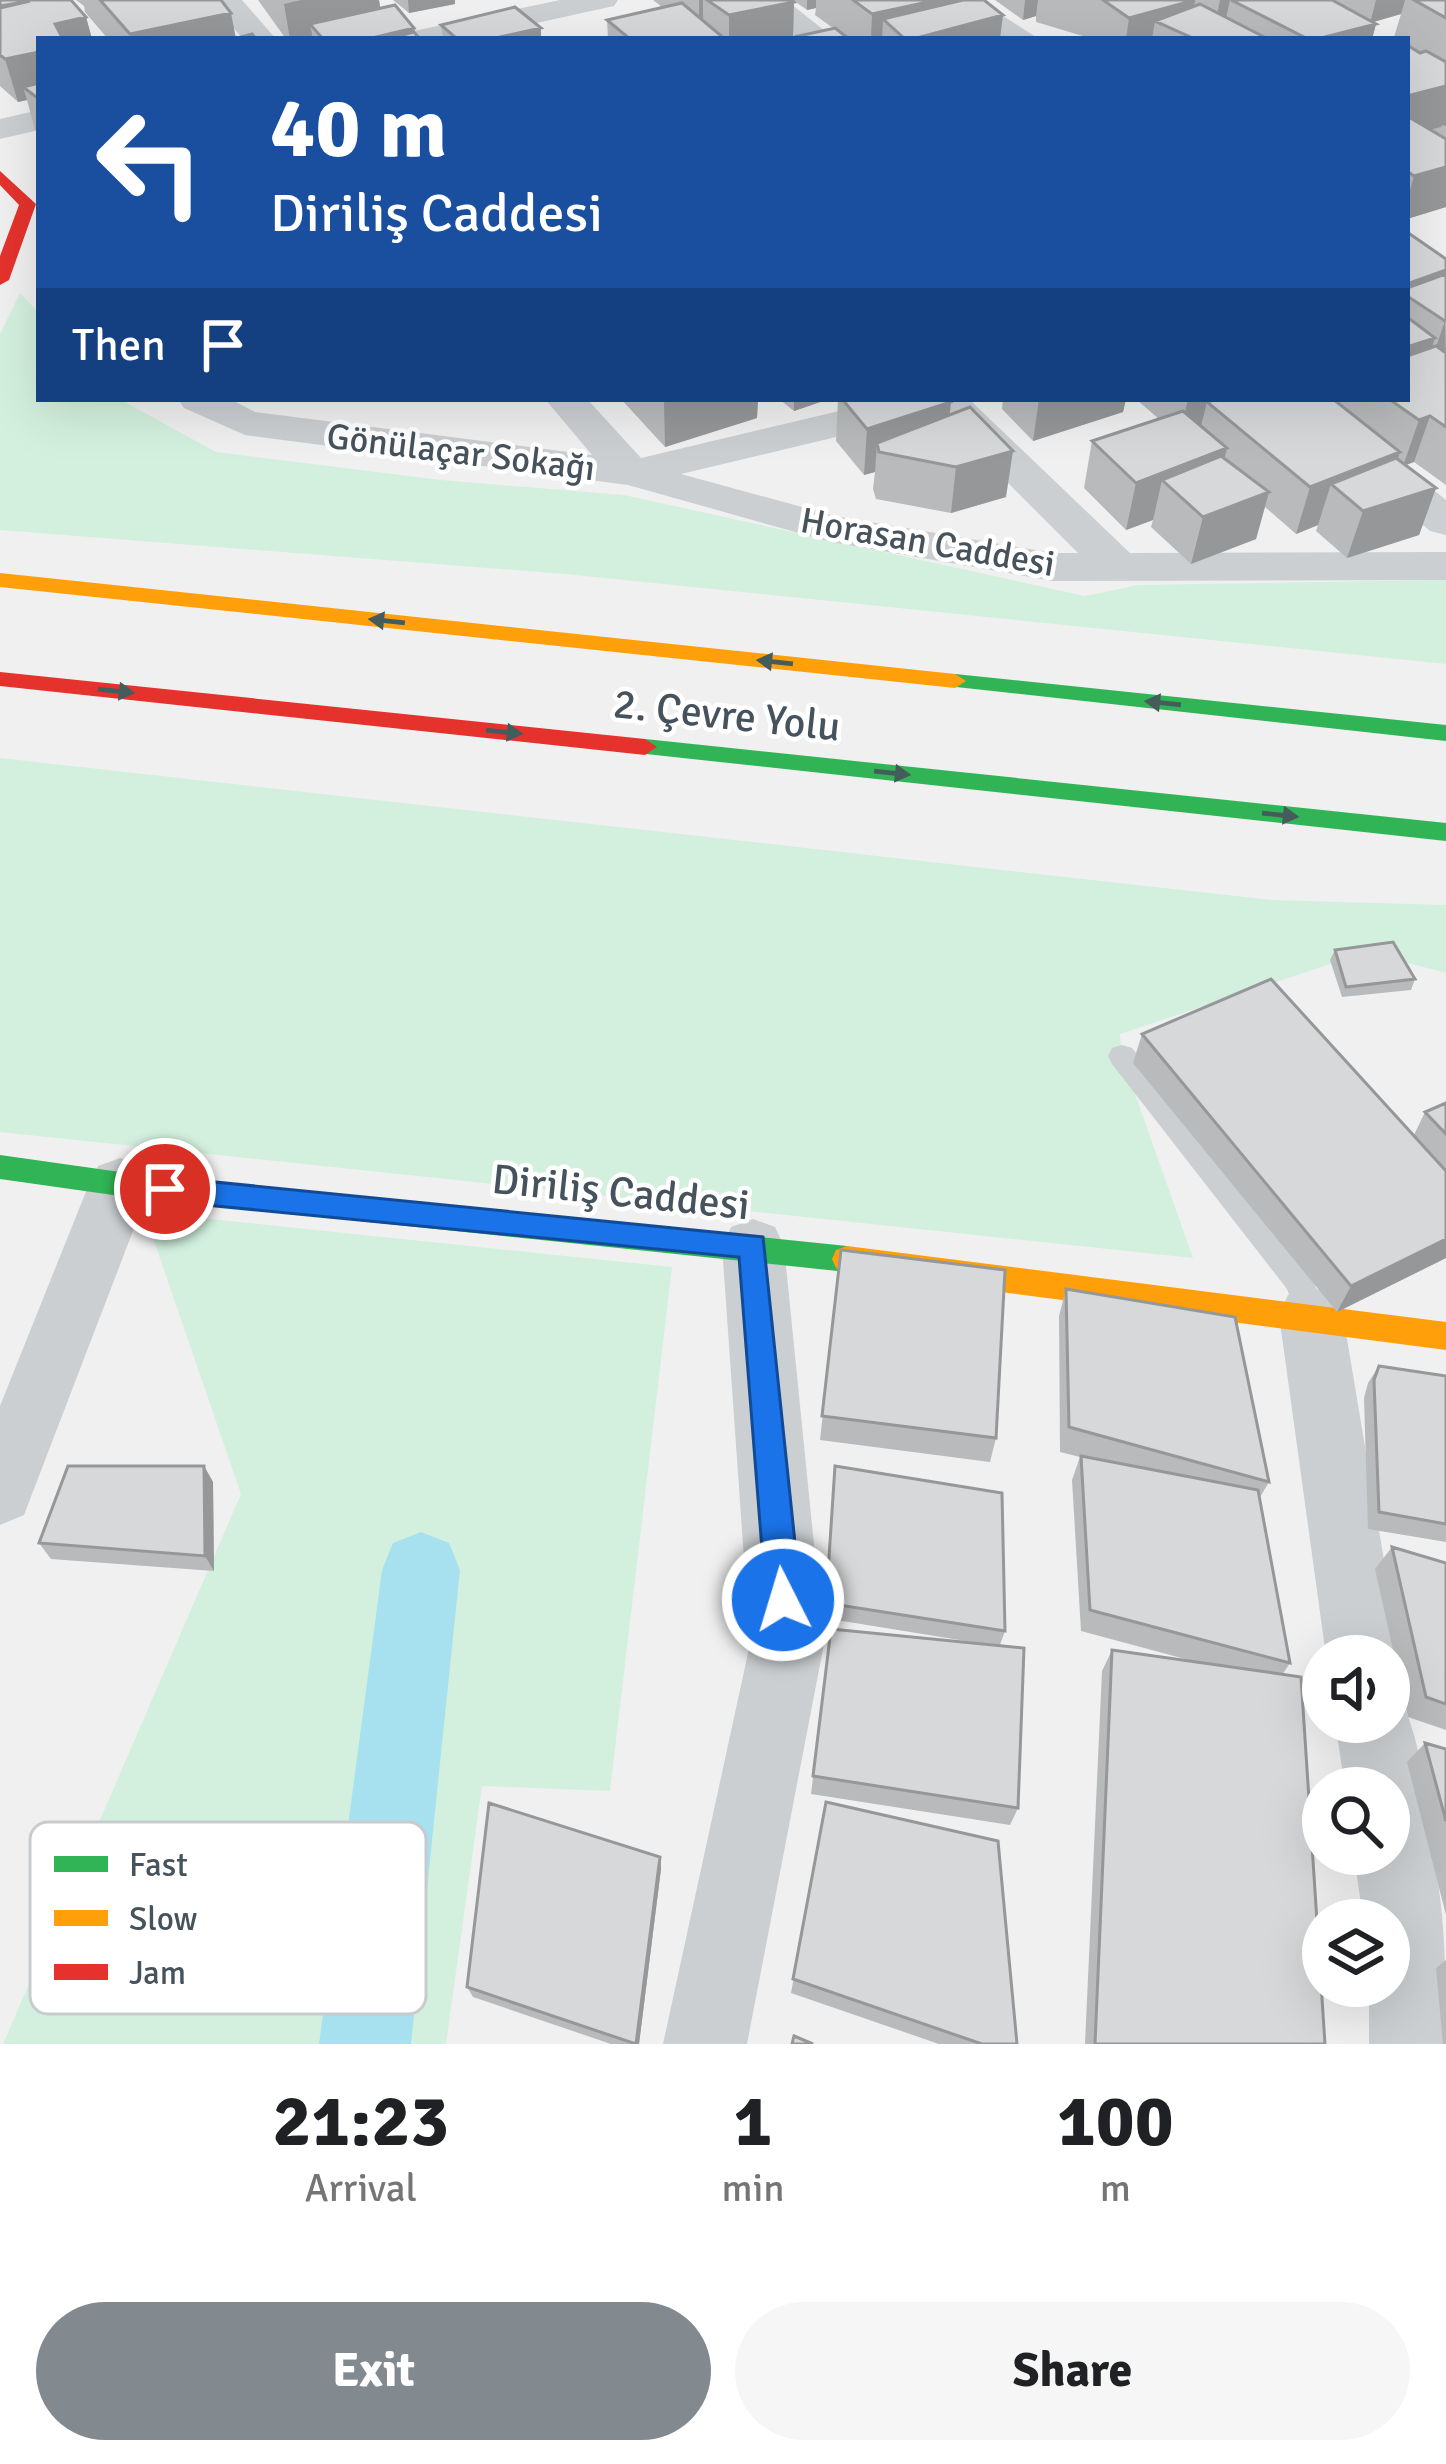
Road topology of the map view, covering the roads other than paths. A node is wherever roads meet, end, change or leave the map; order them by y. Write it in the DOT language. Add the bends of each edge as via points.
graph roads {
  1 [pos="226,0"];
  2 [pos="603,0"];
  3 [pos="766,0"];
  4 [pos="956,0"];
  5 [pos="500,20"];
  6 [pos="257,36"];
  7 [pos="433,36"];
  8 [pos="815,36"];
  9 [pos="1018,36"];
  10 [pos="36,121"];
  11 [pos="0,129"];
  12 [pos="0,176"];
  13 [pos="33,212"];
  14 [pos="0,280"];
  15 [pos="204,402"];
  16 [pos="568,402"];
  17 [pos="958,402"];
  18 [pos="1299,402"];
  19 [pos="631,473"];
  20 [pos="1446,522"];
  21 [pos="1446,566"];
  22 [pos="1118,567"];
  23 [pos="0,580"];
  24 [pos="0,679"];
  25 [pos="1446,733"];
  26 [pos="1446,832"];
  27 [pos="1122,1056"];
  28 [pos="0,1167"];
  29 [pos="120,1184"];
  30 [pos="753,1246"];
  31 [pos="1311,1315"];
  32 [pos="1446,1336"];
  33 [pos="0,1492"];
  34 [pos="1360,1635"];
  35 [pos="1396,1875"];
  36 [pos="705,2044"];
  37 [pos="1411,2044"];
  1 -- 6 [label="street"];
  2 -- 5 [label="street"];
  3 -- 8 [label="street"];
  4 -- 9 [label="street"];
  5 -- 7 [label="street"];
  10 -- 11 [label="street"];
  12 -- 13 [label="main road"];
  13 -- 14 [label="main road"];
  15 -- 19 [label="street, Gönülaçar Sokağı" via="245,423"];
  16 -- 19 [label="street, Gönülaçar Sokağı"];
  17 -- 19 [label="street"];
  17 -- 22 [label="street"];
  18 -- 20 [label="street"];
  19 -- 22 [label="street, Horasan Caddesi" via="832,529 1053,567"];
  21 -- 22 [label="street, Horasan Caddesi"];
  25 -- 23 [label="main road, 2. Çevre Yolu, one-way"];
  24 -- 26 [label="main road, 2. Çevre Yolu, one-way"];
  27 -- 31 [label="lane" via="1300,1282"];
  28 -- 29 [label="main road, Diriliş Caddesi"];
  29 -- 30 [label="main road, Diriliş Caddesi"];
  29 -- 33 [label="street"];
  30 -- 31 [label="main road, Diriliş Caddesi" via="1204,1308"];
  30 -- 36 [label="street" via="787,1644"];
  31 -- 32 [label="main road, Diriliş Caddesi"];
  31 -- 34 [label="street"];
  35 -- 37 [label="street"];
}
